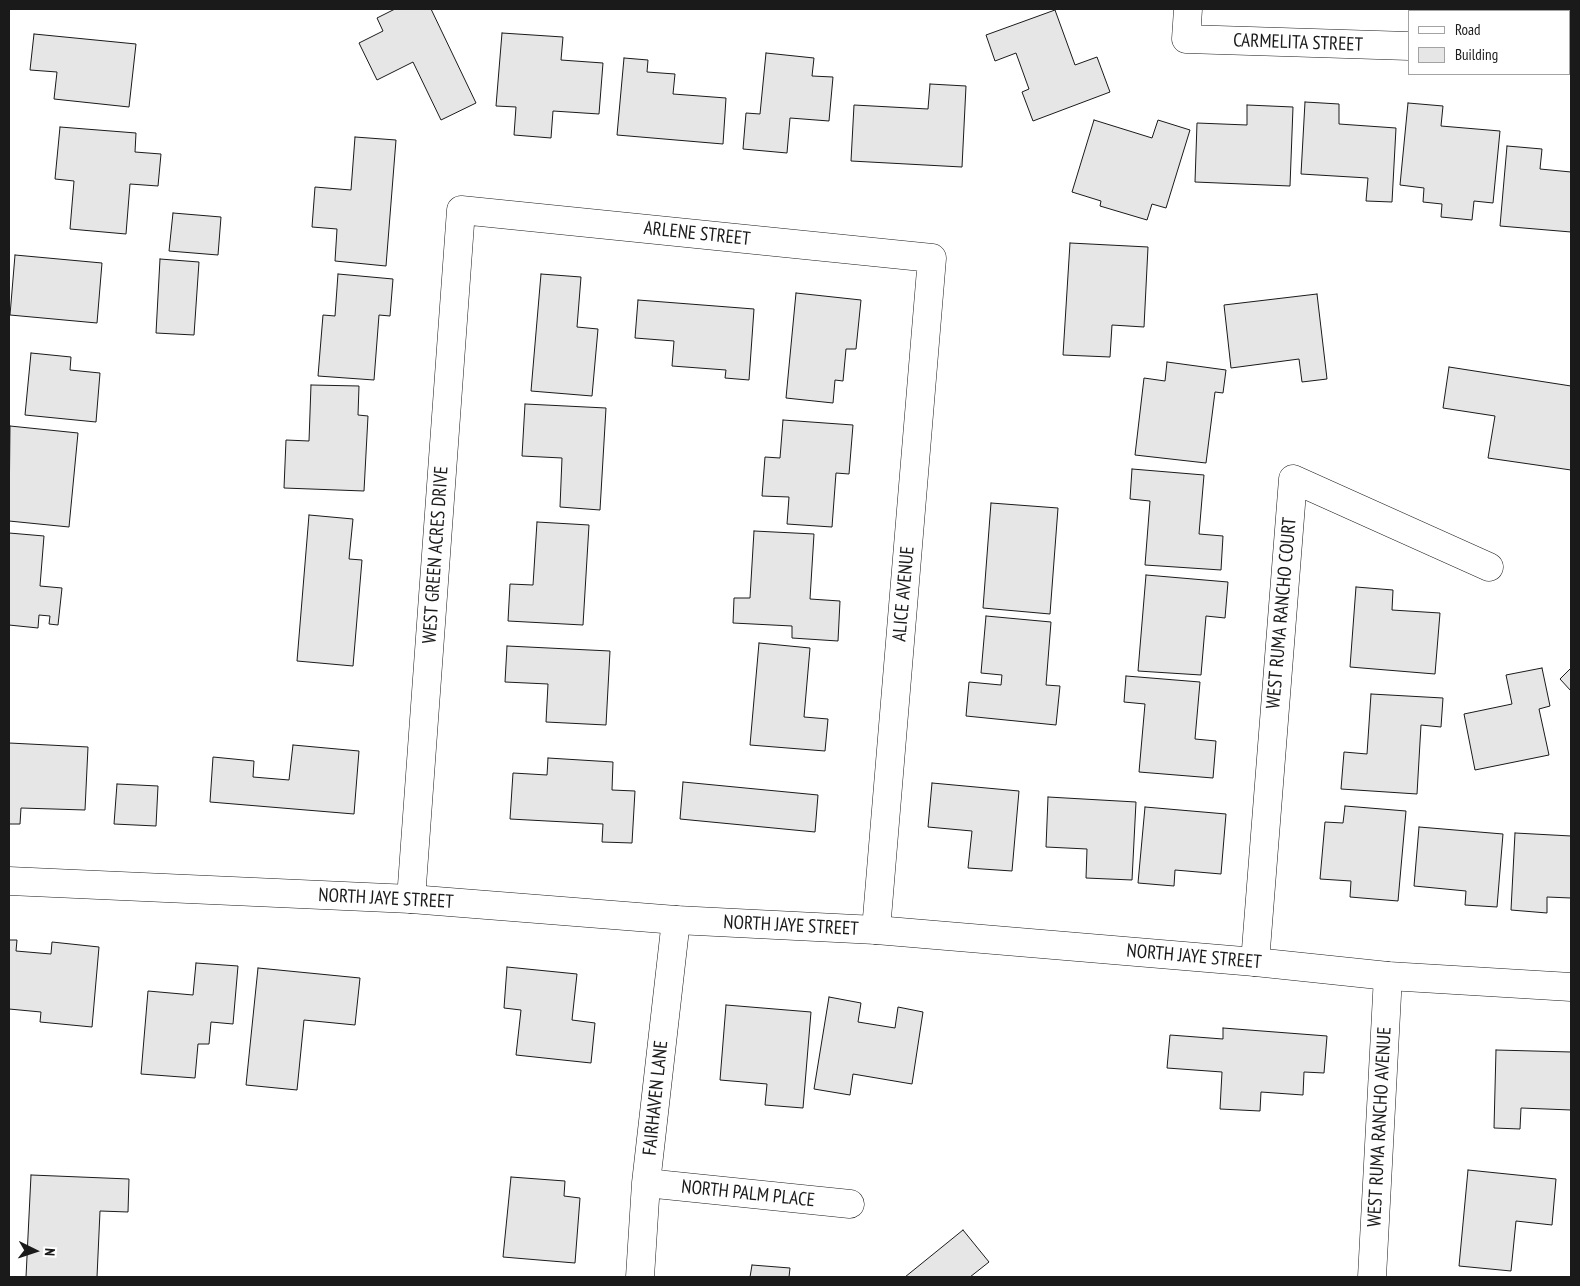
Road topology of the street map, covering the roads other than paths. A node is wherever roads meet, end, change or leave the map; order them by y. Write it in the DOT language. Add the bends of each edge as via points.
graph roads {
  1 [pos="1188,9"];
  2 [pos="1408,46"];
  3 [pos="461,210"];
  4 [pos="932,258"];
  5 [pos="1489,567"];
  6 [pos="9,881"];
  7 [pos="411,899"];
  8 [pos="676,920"];
  9 [pos="876,930"];
  10 [pos="1255,962"];
  11 [pos="1388,976"];
  12 [pos="1571,987"];
  13 [pos="646,1183"];
  14 [pos="850,1204"];
  15 [pos="640,1277"];
  16 [pos="1372,1277"];
  1 -- 2 [label="street, CARMELITA STREET" via="1186,39"];
  3 -- 4 [label="street, ARLENE STREET"];
  3 -- 7 [label="street, WEST GREEN ACRES DRIVE"];
  4 -- 9 [label="street, ALICE AVENUE"];
  5 -- 10 [label="street, WEST RUMA RANCHO COURT" via="1293,479"];
  6 -- 7 [label="street, NORTH JAYE STREET"];
  7 -- 8 [label="street, NORTH JAYE STREET"];
  8 -- 9 [label="street, NORTH JAYE STREET"];
  8 -- 13 [label="street, FAIRHAVEN LANE"];
  9 -- 10 [label="street, NORTH JAYE STREET"];
  10 -- 11 [label="street, NORTH JAYE STREET"];
  11 -- 12 [label="street, NORTH JAYE STREET"];
  11 -- 16 [label="street, WEST RUMA RANCHO AVENUE"];
  13 -- 14 [label="street, NORTH PALM PLACE"];
  13 -- 15 [label="street, FAIRHAVEN LANE"];
}
